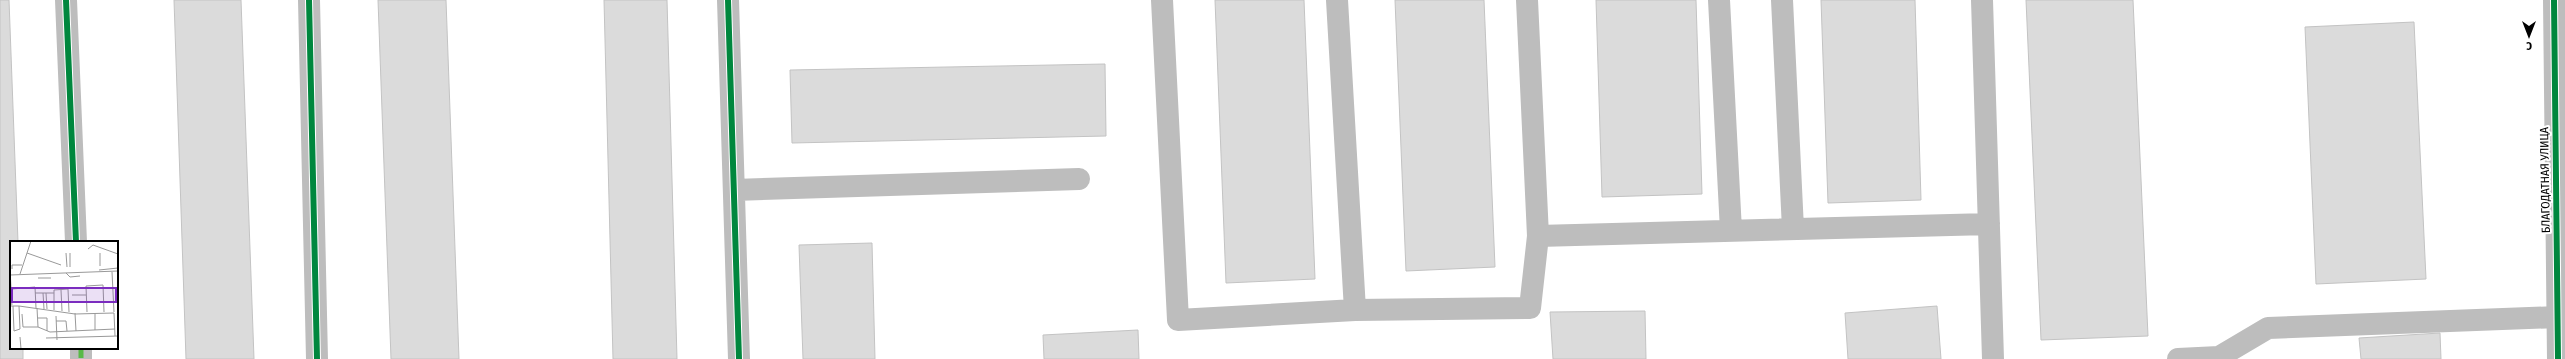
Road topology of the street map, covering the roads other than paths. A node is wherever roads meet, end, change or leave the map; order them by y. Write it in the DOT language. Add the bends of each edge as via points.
graph roads {
  1 [pos="66,0"];
  2 [pos="310,0"];
  3 [pos="728,0"];
  4 [pos="1162,0"];
  5 [pos="1337,0"];
  6 [pos="1526,0"];
  7 [pos="1719,0"];
  8 [pos="1782,0"];
  9 [pos="1982,0"];
  10 [pos="2554,0"];
  11 [pos="1078,179"];
  12 [pos="734,190"];
  13 [pos="1989,224"];
  14 [pos="1793,229"];
  15 [pos="1732,231"];
  16 [pos="1538,236"];
  17 [pos="76,241"];
  18 [pos="1355,310"];
  19 [pos="2558,317"];
  20 [pos="317,359"];
  21 [pos="739,359"];
  22 [pos="1994,359"];
  23 [pos="2178,359"];
  24 [pos="2558,359"];
  1 -- 17 [label="street"];
  2 -- 20 [label="street"];
  3 -- 12 [label="street"];
  4 -- 18 [label="street" via="1178,320"];
  5 -- 18 [label="street"];
  6 -- 16 [label="street"];
  7 -- 15 [label="street"];
  8 -- 14 [label="street"];
  9 -- 13 [label="street"];
  10 -- 19 [label="street, БЛАГОДАТНАЯ УЛИЦА"];
  11 -- 12 [label="street"];
  12 -- 21 [label="street"];
  13 -- 14 [label="street"];
  13 -- 22 [label="street"];
  14 -- 15 [label="street"];
  15 -- 16 [label="street"];
  16 -- 18 [label="street" via="1530,308"];
  19 -- 23 [label="street" via="2268,328 2219,357"];
  19 -- 24 [label="street, БЛАГОДАТНАЯ УЛИЦА"];
}
